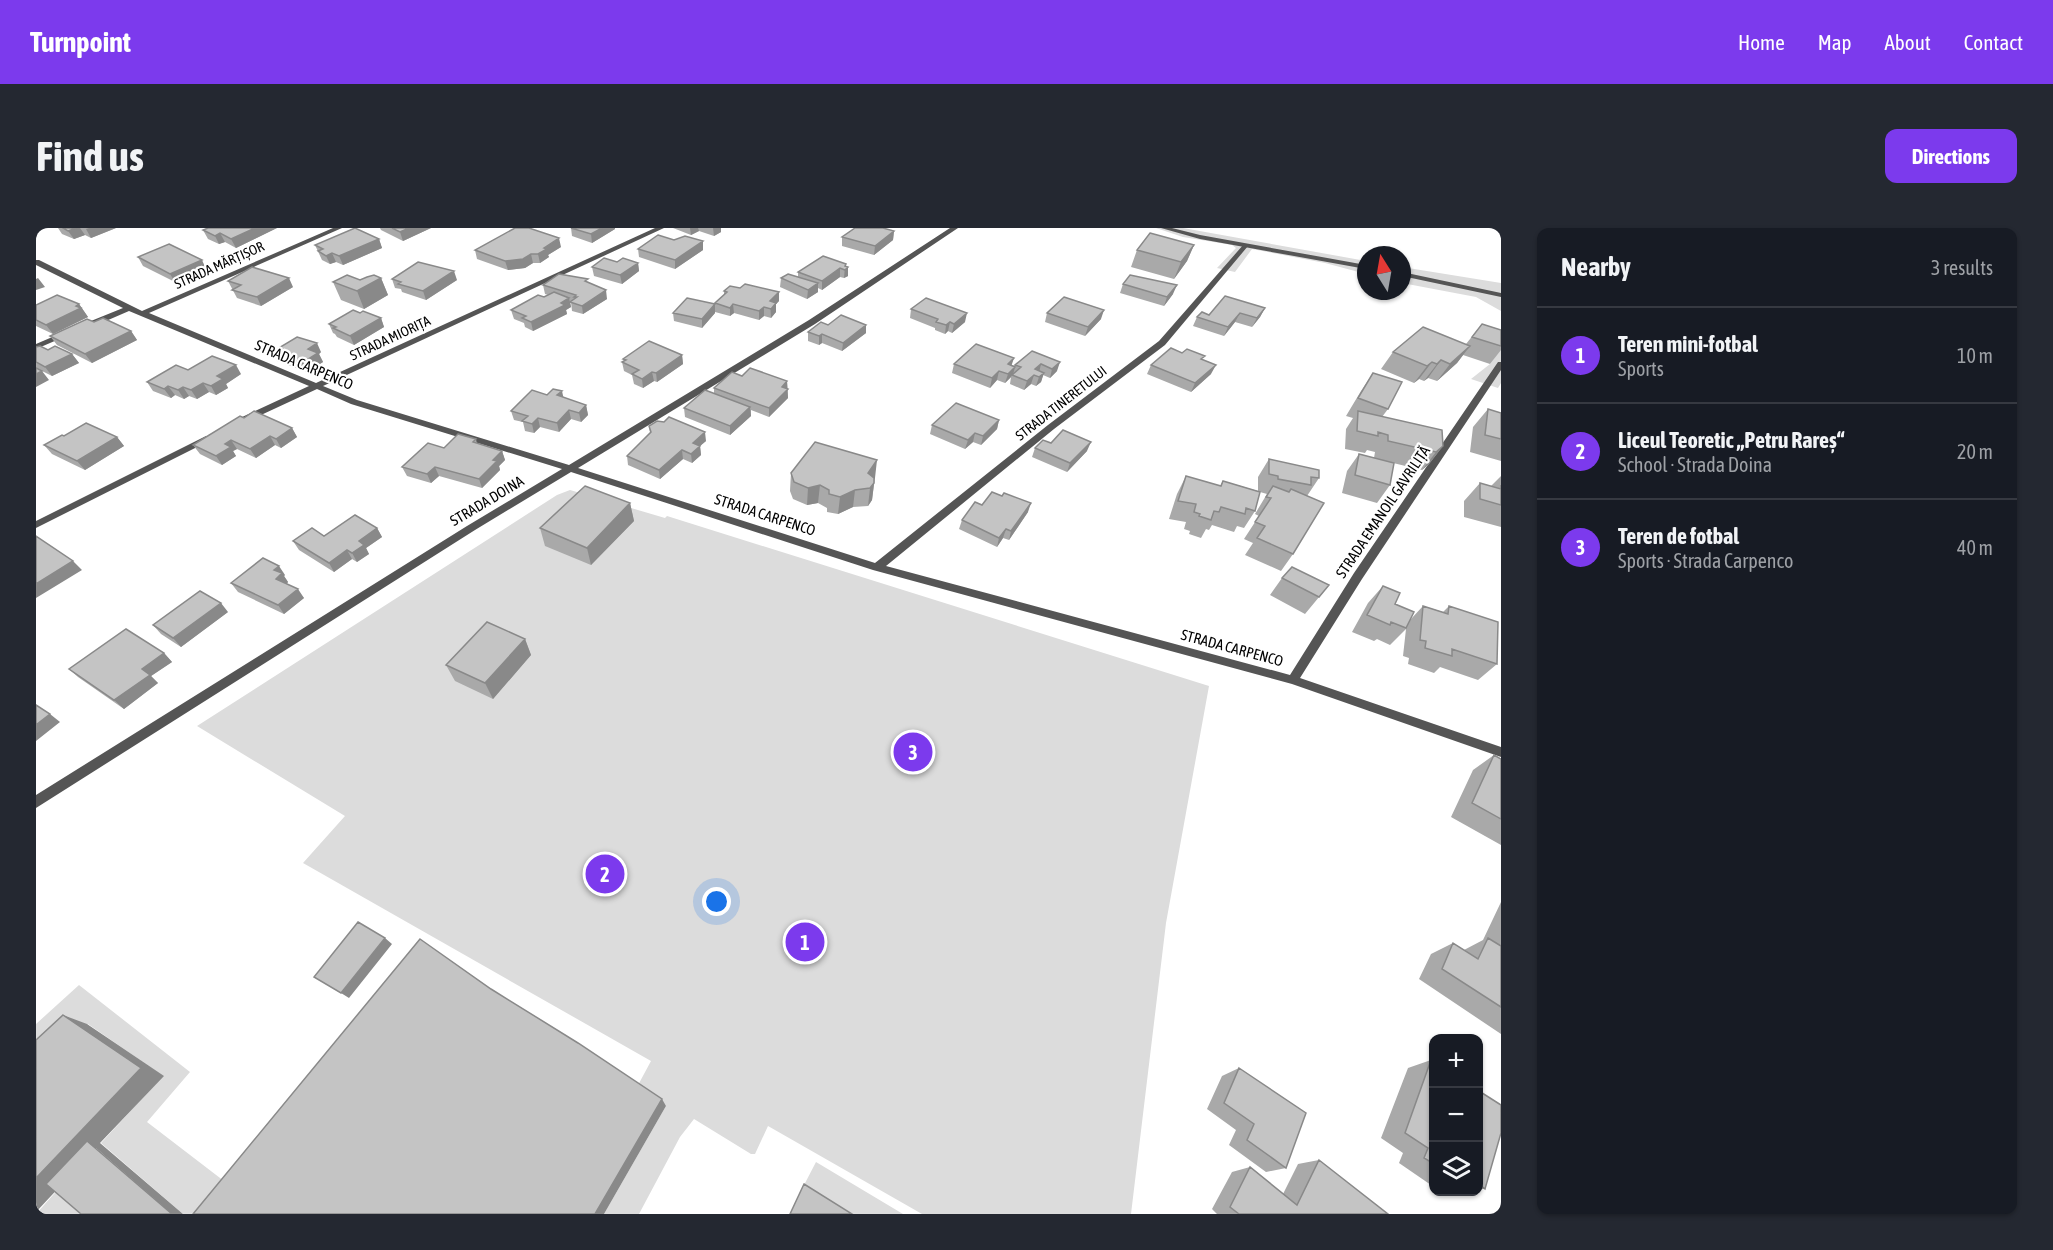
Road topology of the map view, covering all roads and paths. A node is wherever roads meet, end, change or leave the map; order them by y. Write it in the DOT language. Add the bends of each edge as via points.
graph roads {
  1 [pos="339,228"];
  2 [pos="661,228"];
  3 [pos="955,228"];
  4 [pos="1164,228"];
  5 [pos="1246,245"];
  6 [pos="36,262"];
  7 [pos="1357,265"];
  8 [pos="1411,276"];
  9 [pos="1501,295"];
  10 [pos="129,308"];
  11 [pos="143,313"];
  12 [pos="36,347"];
  13 [pos="1501,364"];
  14 [pos="317,387"];
  15 [pos="236,424"];
  16 [pos="215,434"];
  17 [pos="572,469"];
  18 [pos="36,525"];
  19 [pos="877,567"];
  20 [pos="1293,680"];
  21 [pos="1501,752"];
  22 [pos="36,802"];
  1 -- 11 [label="street, STRADA MĂRȚIȘOR"];
  2 -- 14 [label="street, STRADA MIORIȚA"];
  3 -- 17 [label="street, STRADA DOINA" via="812,322"];
  4 -- 5 [label="street"];
  5 -- 7 [label="street"];
  5 -- 19 [label="street, STRADA TINERETULUI" via="1162,343"];
  6 -- 10 [label="street, STRADA CARPENCO"];
  8 -- 9 [label="street"];
  10 -- 11 [label="street, STRADA CARPENCO"];
  10 -- 12 [label="street"];
  11 -- 14 [label="street, STRADA CARPENCO"];
  13 -- 20 [label="street, STRADA EMANOIL GAVRILIȚĂ"];
  14 -- 15 [label="street, STRADA MIORIȚA"];
  14 -- 17 [label="street, STRADA CARPENCO"];
  16 -- 18 [label="street"];
  17 -- 19 [label="street, STRADA CARPENCO"];
  17 -- 22 [label="street, STRADA DOINA" via="471,528"];
  19 -- 20 [label="street, STRADA CARPENCO"];
  20 -- 21 [label="street, STRADA CARPENCO"];
}
